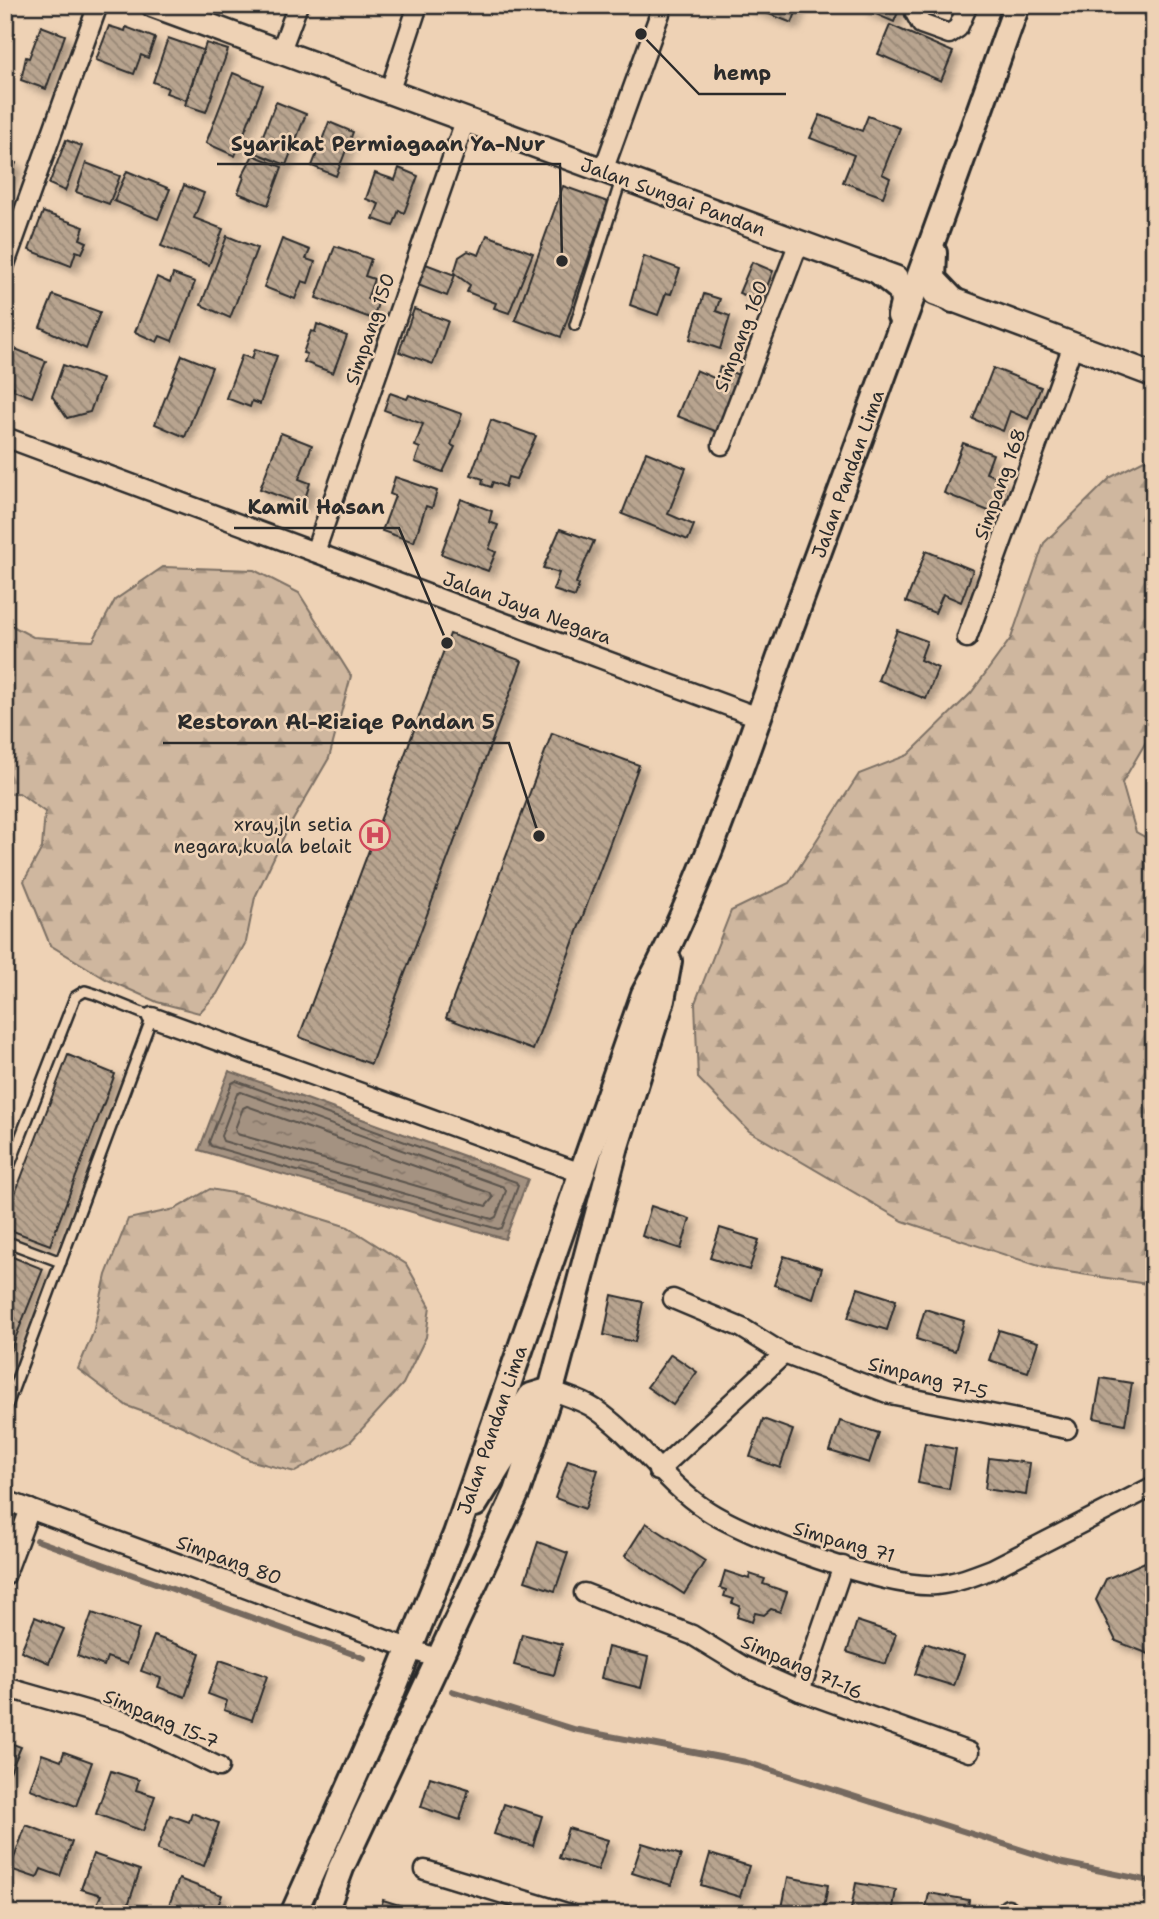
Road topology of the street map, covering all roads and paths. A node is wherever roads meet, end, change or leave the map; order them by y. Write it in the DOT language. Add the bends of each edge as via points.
graph roads {
  1 [pos="98,5"];
  2 [pos="153,5"];
  3 [pos="298,5"];
  4 [pos="418,5"];
  5 [pos="663,5"];
  6 [pos="918,5"];
  7 [pos="968,5"];
  8 [pos="1017,5"];
  9 [pos="180,10"];
  10 [pos="280,53"];
  11 [pos="389,93"];
  12 [pos="465,121"];
  13 [pos="612,175"];
  14 [pos="936,235"];
  15 [pos="799,242"];
  16 [pos="5,264"];
  17 [pos="878,272"];
  18 [pos="917,286"];
  19 [pos="953,300"];
  20 [pos="575,325"];
  21 [pos="1073,345"];
  22 [pos="887,367"];
  23 [pos="1154,375"];
  24 [pos="5,437"];
  25 [pos="722,445"];
  26 [pos="315,552"];
  27 [pos="967,638"];
  28 [pos="758,716"];
  29 [pos="673,940"];
  30 [pos="152,1017"];
  31 [pos="581,1173"];
  32 [pos="5,1177"];
  33 [pos="5,1241"];
  34 [pos="61,1262"];
  35 [pos="673,1299"];
  36 [pos="526,1332"];
  37 [pos="784,1354"];
  38 [pos="551,1390"];
  39 [pos="5,1411"];
  40 [pos="1067,1430"];
  41 [pos="658,1471"];
  42 [pos="1154,1486"];
  43 [pos="5,1500"];
  44 [pos="30,1510"];
  45 [pos="456,1534"];
  46 [pos="843,1566"];
  47 [pos="5,1576"];
  48 [pos="584,1593"];
  49 [pos="410,1648"];
  50 [pos="438,1659"];
  51 [pos="5,1687"];
  52 [pos="800,1691"];
  53 [pos="969,1752"];
  54 [pos="219,1767"];
  55 [pos="341,1868"];
  56 [pos="425,1870"];
  57 [pos="293,1914"];
  58 [pos="324,1914"];
  59 [pos="337,1914"];
  60 [pos="570,1914"];
  1 -- 16 [label="street"];
  2 -- 9 [label="street, Jalan Sungai Pandan"];
  3 -- 10 [label="street"];
  4 -- 11 [label="street"];
  5 -- 13 [label="street"];
  6 -- 7 [label="street" via="915,13 921,24 949,34 958,28"];
  8 -- 14 [label="main road, Jalan Pandan Lima"];
  9 -- 10 [label="street, Jalan Sungai Pandan"];
  10 -- 11 [label="street, Jalan Sungai Pandan"];
  11 -- 12 [label="street, Jalan Sungai Pandan"];
  12 -- 13 [label="street, Jalan Sungai Pandan"];
  12 -- 26 [label="street, Simpang 150"];
  13 -- 15 [label="street, Jalan Sungai Pandan"];
  13 -- 20 [label="lane"];
  14 -- 18 [label="main road, Jalan Pandan Lima"];
  14 -- 19 [label="main road" via="933,279"];
  15 -- 17 [label="street, Jalan Sungai Pandan"];
  15 -- 25 [label="street, Simpang 160"];
  17 -- 18 [label="street, Jalan Sungai Pandan"];
  17 -- 22 [label="main road" via="897,285 903,297"];
  18 -- 19 [label="street, Jalan Sungai Pandan"];
  18 -- 22 [label="main road, Jalan Pandan Lima"];
  19 -- 21 [label="street, Jalan Sungai Pandan"];
  21 -- 23 [label="street, Jalan Sungai Pandan"];
  21 -- 27 [label="street, Simpang 168"];
  22 -- 28 [label="main road, Jalan Pandan Lima"];
  24 -- 26 [label="street, Jalan Jaya Negara"];
  26 -- 28 [label="street, Jalan Jaya Negara"];
  28 -- 29 [label="main road, Jalan Pandan Lima"];
  29 -- 31 [label="main road, Jalan Pandan Lima" via="644,994"];
  29 -- 38 [label="main road, Jalan Pandan Lima" via="662,1000 616,1146"];
  30 -- 31 [label="street"];
  30 -- 32 [label="lane" via="95,993 85,991 75,997"];
  30 -- 34 [label="lane"];
  31 -- 36 [label="main road, Jalan Pandan Lima"];
  33 -- 34 [label="lane"];
  34 -- 39 [label="lane"];
  35 -- 37 [label="street, Simpang 71-5" via="743,1328"];
  36 -- 38 [label="main road" via="530,1367 538,1381"];
  36 -- 45 [label="main road, Jalan Pandan Lima"];
  37 -- 40 [label="street, Simpang 71-5" via="890,1394"];
  37 -- 41 [label="street"];
  38 -- 41 [label="street, Simpang 71" via="592,1407 612,1422"];
  38 -- 45 [label="main road" via="531,1396 494,1477"];
  38 -- 50 [label="main road, Jalan Pandan Lima" via="517,1492"];
  41 -- 46 [label="street, Simpang 71" via="738,1529"];
  42 -- 46 [label="street, Simpang 71" via="964,1579 934,1585"];
  43 -- 44 [label="street, Simpang 80"];
  44 -- 47 [label="street"];
  44 -- 49 [label="street, Simpang 80"];
  45 -- 49 [label="main road, Jalan Pandan Lima"];
  46 -- 52 [label="street"];
  48 -- 52 [label="street, Simpang 71-16" via="692,1635 741,1665"];
  49 -- 50 [label="street, Simpang 80"];
  49 -- 57 [label="main road, Jalan Pandan Lima"];
  50 -- 55 [label="main road, Jalan Pandan Lima"];
  51 -- 54 [label="street, Simpang 15-7" via="127,1722"];
  52 -- 53 [label="street, Simpang 71-16"];
  55 -- 58 [label="main road, Jalan Pandan Lima"];
  55 -- 59 [label="main road"];
  56 -- 60 [label="street"];
}
